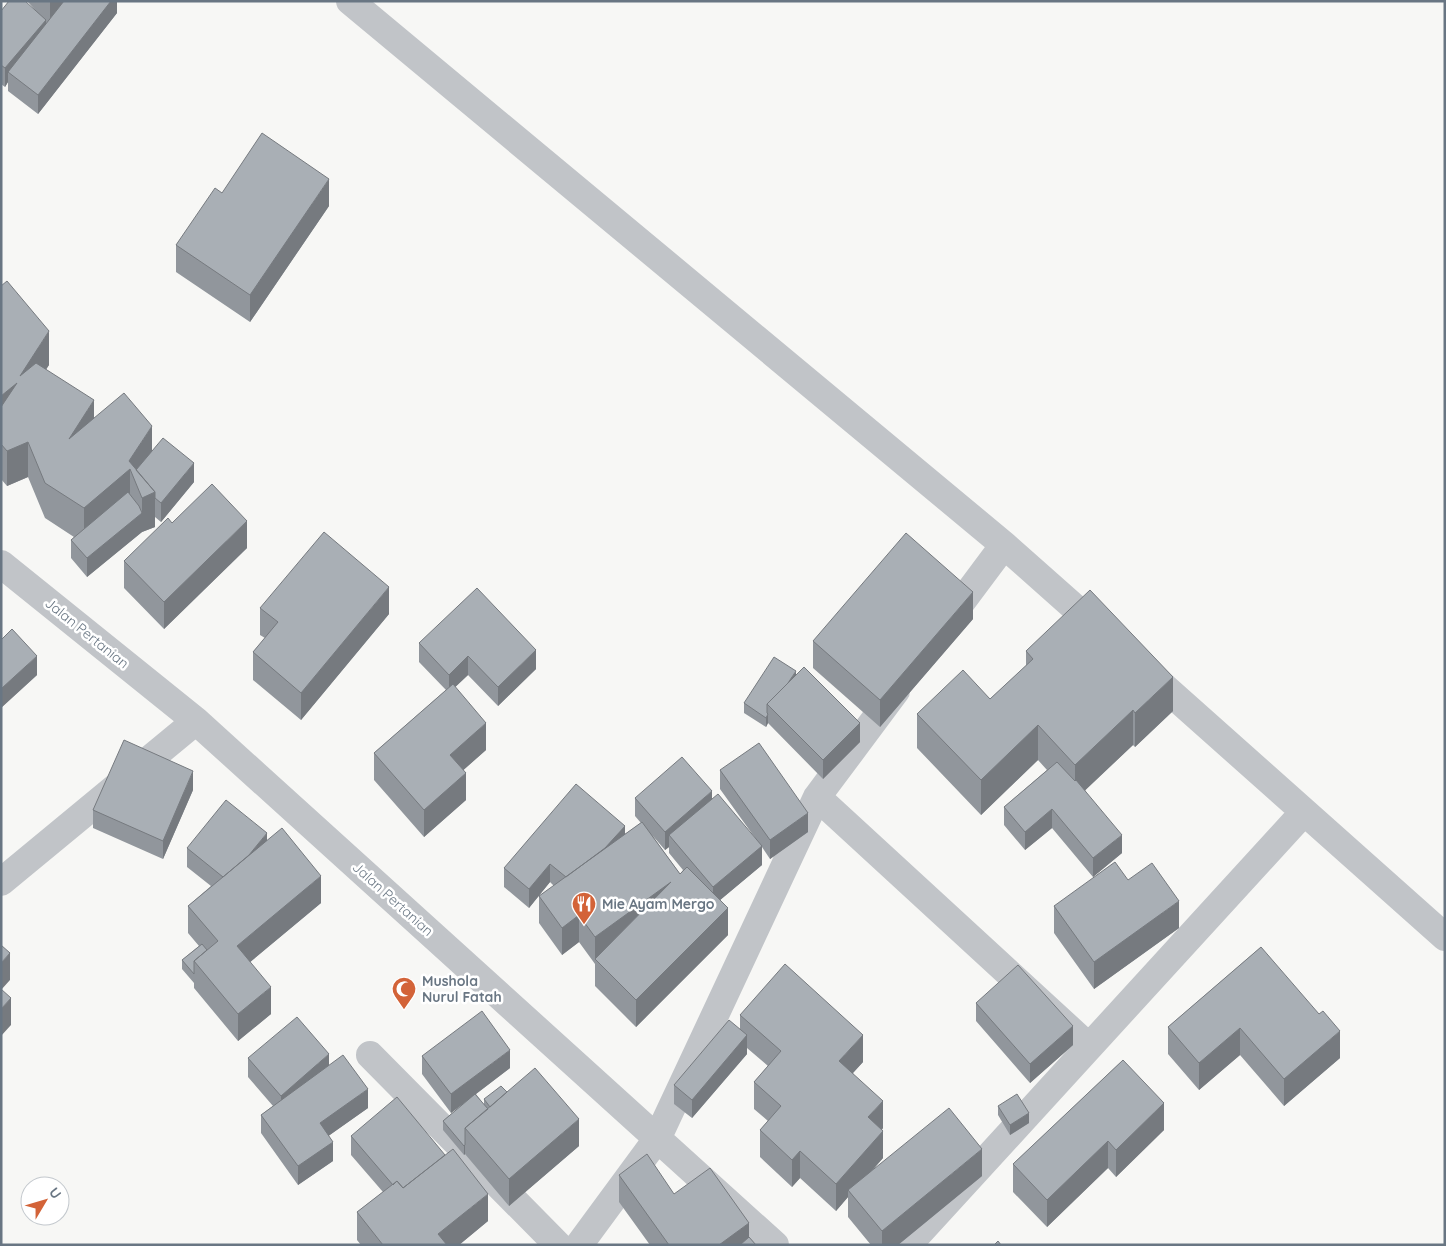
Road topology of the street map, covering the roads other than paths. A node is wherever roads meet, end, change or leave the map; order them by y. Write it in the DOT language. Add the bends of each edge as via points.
graph roads {
  1 [pos="350,1"];
  2 [pos="1004,545"];
  3 [pos="1,564"];
  4 [pos="935,638"];
  5 [pos="912,668"];
  6 [pos="196,721"];
  7 [pos="817,797"];
  8 [pos="1304,812"];
  9 [pos="1,882"];
  10 [pos="1445,936"];
  11 [pos="1089,1047"];
  12 [pos="370,1055"];
  13 [pos="657,1139"];
  14 [pos="558,1245"];
  15 [pos="579,1245"];
  16 [pos="776,1245"];
  17 [pos="908,1245"];
  1 -- 2 [label="street"];
  2 -- 4 [label="street"];
  2 -- 8 [label="street"];
  3 -- 6 [label="street, Jalan Pertanian"];
  5 -- 7 [label="street"];
  6 -- 9 [label="street"];
  6 -- 13 [label="street, Jalan Pertanian"];
  7 -- 11 [label="street"];
  7 -- 13 [label="street"];
  8 -- 10 [label="street"];
  8 -- 11 [label="street"];
  11 -- 17 [label="street"];
  12 -- 14 [label="street"];
  13 -- 15 [label="street"];
  13 -- 16 [label="street, Jalan Pertanian"];
}
